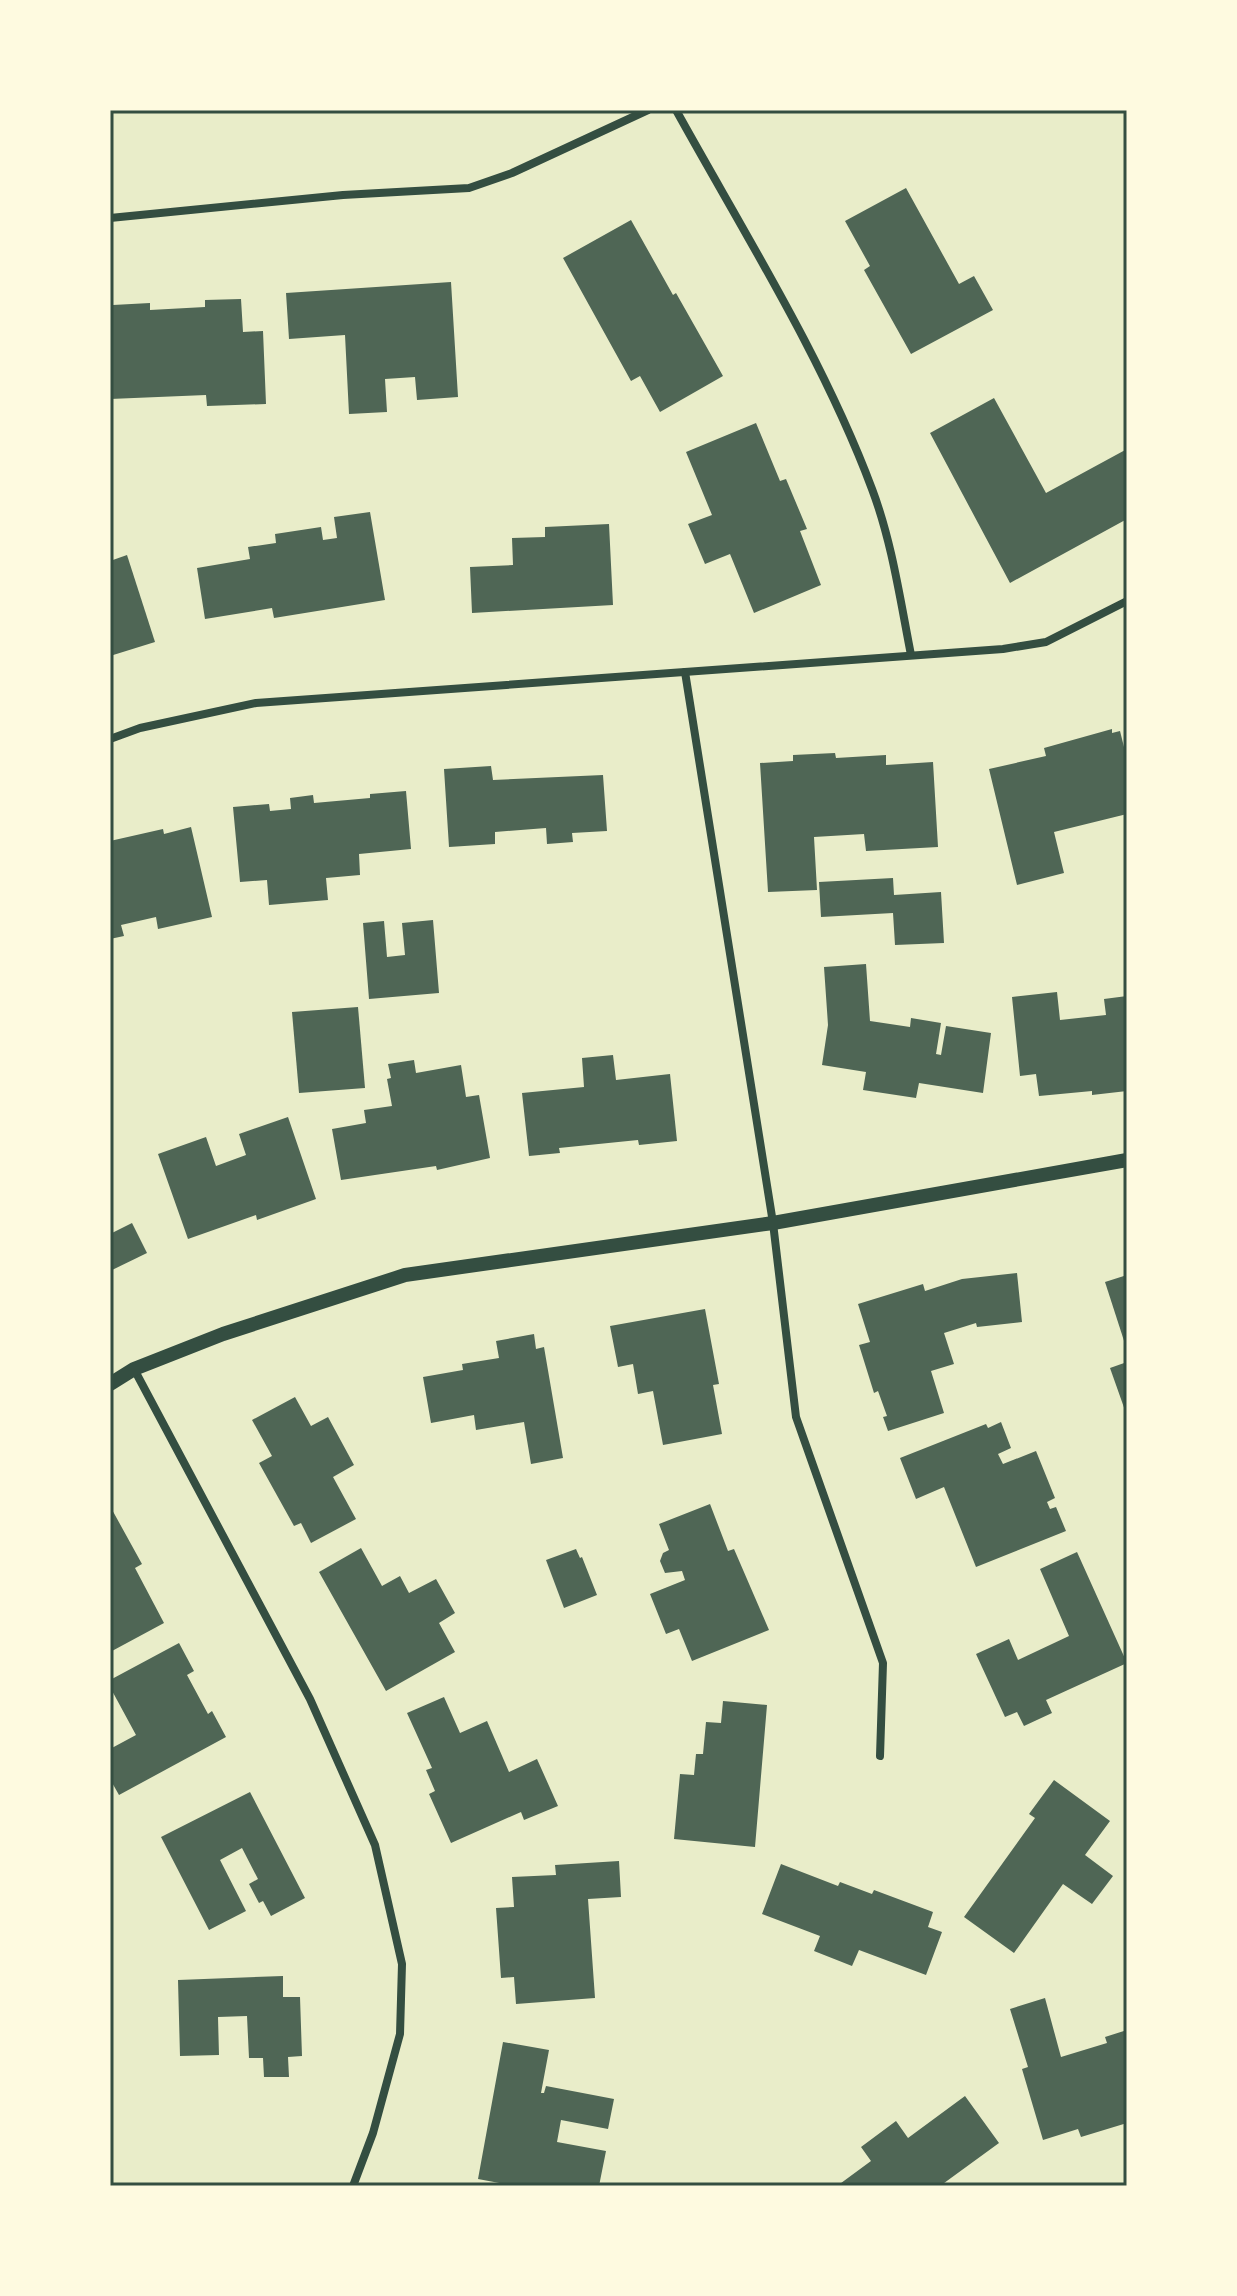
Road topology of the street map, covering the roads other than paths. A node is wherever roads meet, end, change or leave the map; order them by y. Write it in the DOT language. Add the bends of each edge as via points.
graph roads {
  1 [pos="648,110"];
  2 [pos="676,110"];
  3 [pos="110,218"];
  4 [pos="1127,601"];
  5 [pos="911,655"];
  6 [pos="685,672"];
  7 [pos="110,739"];
  8 [pos="1127,1160"];
  9 [pos="773,1223"];
  10 [pos="134,1369"];
  11 [pos="110,1384"];
  12 [pos="880,1756"];
  13 [pos="353,2186"];
  1 -- 3 [label="street" via="469,188"];
  2 -- 5 [label="street" via="833,395 873,491"];
  4 -- 5 [label="street" via="1046,642"];
  5 -- 6 [label="street"];
  6 -- 7 [label="street" via="256,703"];
  6 -- 9 [label="street"];
  8 -- 9 [label="street"];
  9 -- 10 [label="street" via="405,1275"];
  9 -- 12 [label="street" via="796,1417 883,1663"];
  10 -- 11 [label="street"];
  10 -- 13 [label="street" via="310,1699 375,1845 402,1964 400,2034"];
}
